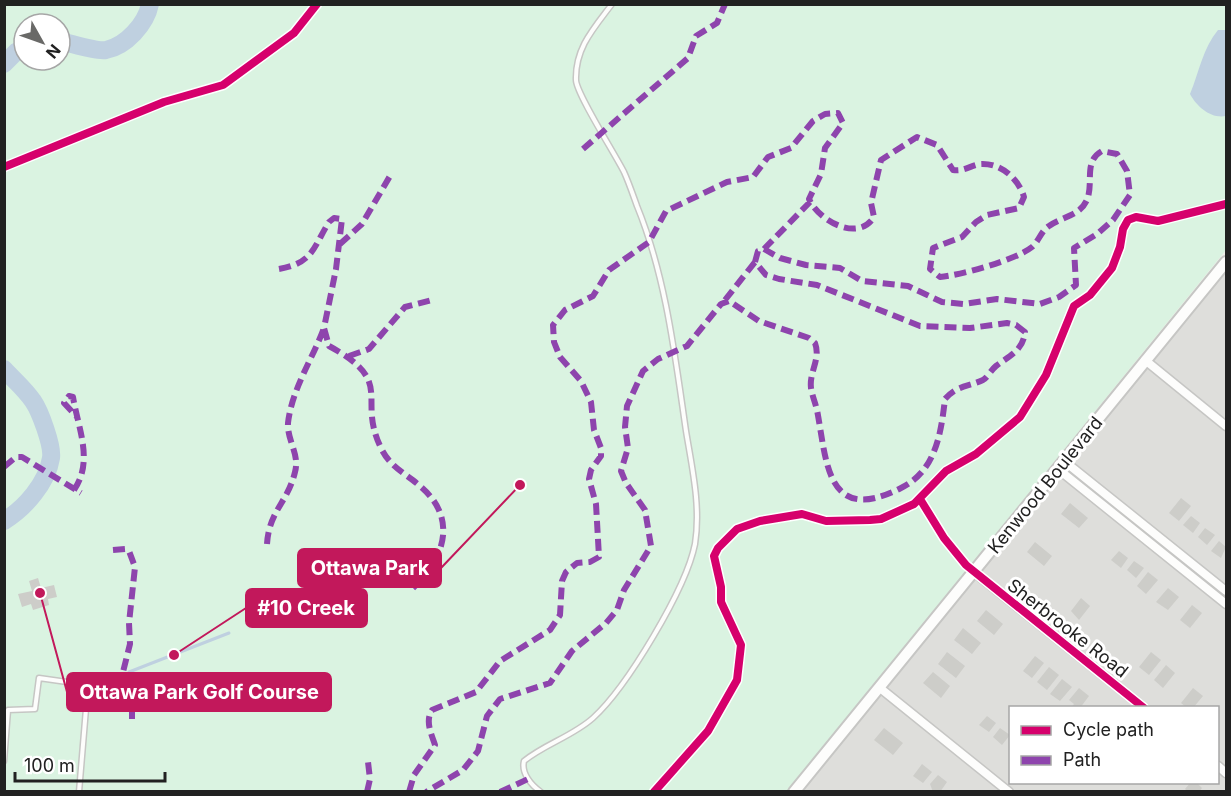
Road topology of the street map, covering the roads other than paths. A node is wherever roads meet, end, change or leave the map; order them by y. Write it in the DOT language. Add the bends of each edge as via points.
graph roads {
  1 [pos="612,4"];
  2 [pos="1227,262"];
  3 [pos="1145,360"];
  4 [pos="1227,426"];
  5 [pos="1061,465"];
  6 [pos="974,572"];
  7 [pos="1227,591"];
  8 [pos="1227,604"];
  9 [pos="880,688"];
  10 [pos="1142,706"];
  11 [pos="4,761"];
  12 [pos="79,792"];
  13 [pos="541,792"];
  14 [pos="794,792"];
  15 [pos="1009,792"];
  1 -- 13 [label="lane" via="585,39 576,82 644,222 672,333 697,504 695,543 674,597 606,705 592,720 524,761 525,775"];
  2 -- 3 [label="street, Kenwood Boulevard"];
  3 -- 4 [label="street"];
  3 -- 5 [label="street, Kenwood Boulevard"];
  5 -- 6 [label="street, Kenwood Boulevard"];
  5 -- 7 [label="street"];
  5 -- 8 [label="street"];
  6 -- 9 [label="street, Kenwood Boulevard"];
  6 -- 10 [label="street, Sherbrooke Road"];
  9 -- 14 [label="street, Kenwood Boulevard"];
  9 -- 15 [label="street"];
  11 -- 12 [label="lane" via="8,710 34,709 39,678 88,685"];
}
